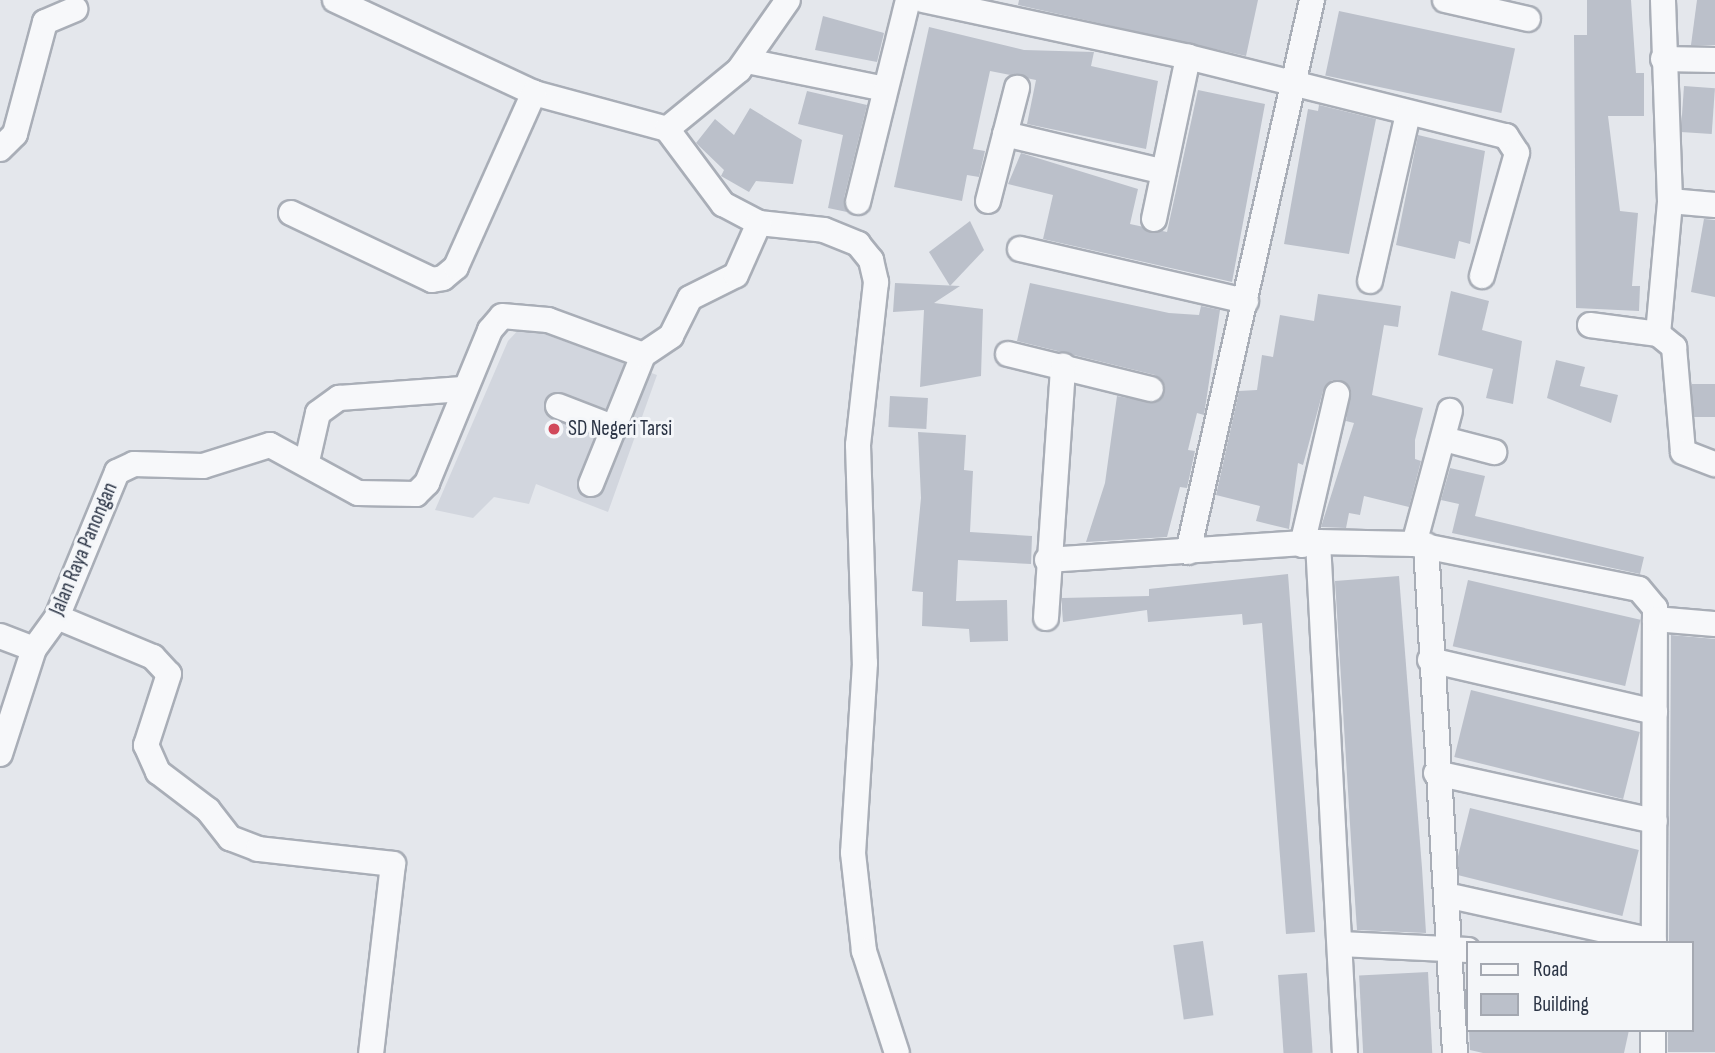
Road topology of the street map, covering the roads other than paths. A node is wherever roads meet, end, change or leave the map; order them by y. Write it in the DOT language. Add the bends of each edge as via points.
graph roads {
  1 [pos="335,0"];
  2 [pos="788,0"];
  3 [pos="908,0"];
  4 [pos="923,0"];
  5 [pos="1312,0"];
  6 [pos="1445,0"];
  7 [pos="1663,0"];
  8 [pos="75,9"];
  9 [pos="1528,19"];
  10 [pos="1188,57"];
  11 [pos="1663,59"];
  12 [pos="1715,60"];
  13 [pos="747,61"];
  14 [pos="1295,86"];
  15 [pos="1017,88"];
  16 [pos="885,89"];
  17 [pos="534,93"];
  18 [pos="1408,114"];
  19 [pos="667,129"];
  20 [pos="1005,134"];
  21 [pos="0,149"];
  22 [pos="1164,172"];
  23 [pos="988,201"];
  24 [pos="1670,201"];
  25 [pos="858,202"];
  26 [pos="1715,205"];
  27 [pos="291,213"];
  28 [pos="1154,219"];
  29 [pos="759,223"];
  30 [pos="1020,250"];
  31 [pos="1482,276"];
  32 [pos="1370,281"];
  33 [pos="1246,301"];
  34 [pos="1590,326"];
  35 [pos="1658,334"];
  36 [pos="632,353"];
  37 [pos="1008,354"];
  38 [pos="1063,366"];
  39 [pos="463,389"];
  40 [pos="1151,389"];
  41 [pos="1337,394"];
  42 [pos="558,406"];
  43 [pos="1450,411"];
  44 [pos="615,428"];
  45 [pos="1444,439"];
  46 [pos="1494,452"];
  47 [pos="307,461"];
  48 [pos="1715,464"];
  49 [pos="591,484"];
  50 [pos="1310,543"];
  51 [pos="1420,545"];
  52 [pos="1188,552"];
  53 [pos="1046,560"];
  54 [pos="57,617"];
  55 [pos="1046,618"];
  56 [pos="1655,619"];
  57 [pos="1715,624"];
  58 [pos="0,636"];
  59 [pos="34,649"];
  60 [pos="1430,660"];
  61 [pos="1655,712"];
  62 [pos="0,754"];
  63 [pos="1436,773"];
  64 [pos="1655,821"];
  65 [pos="1446,895"];
  66 [pos="1650,941"];
  67 [pos="1654,941"];
  68 [pos="1340,944"];
  69 [pos="1460,948"];
  70 [pos="1653,1032"];
  71 [pos="371,1053"];
  72 [pos="897,1053"];
  73 [pos="1345,1053"];
  74 [pos="1455,1053"];
  75 [pos="1653,1053"];
  1 -- 17 [label="street"];
  2 -- 13 [label="street"];
  3 -- 16 [label="street"];
  4 -- 10 [label="street"];
  5 -- 14 [label="street"];
  6 -- 9 [label="street"];
  7 -- 11 [label="street"];
  8 -- 21 [label="street" via="45,22 15,134"];
  10 -- 14 [label="street"];
  10 -- 22 [label="street"];
  11 -- 12 [label="street"];
  11 -- 24 [label="street"];
  13 -- 16 [label="street"];
  13 -- 19 [label="street"];
  14 -- 18 [label="street"];
  14 -- 33 [label="street"];
  15 -- 20 [label="street"];
  16 -- 25 [label="street"];
  17 -- 19 [label="street"];
  17 -- 27 [label="street" via="456,267 443,278 432,280"];
  18 -- 31 [label="street" via="1506,136 1516,146"];
  18 -- 32 [label="street"];
  19 -- 29 [label="street" via="723,204"];
  20 -- 22 [label="street"];
  20 -- 23 [label="street"];
  22 -- 28 [label="street"];
  24 -- 26 [label="street"];
  24 -- 35 [label="street"];
  29 -- 36 [label="street" via="736,275 690,298 671,336"];
  29 -- 72 [label="street" via="814,227 858,244 876,282 858,445 865,663 853,853 864,951"];
  30 -- 33 [label="street"];
  33 -- 52 [label="street"];
  34 -- 35 [label="street"];
  35 -- 48 [label="street" via="1674,347 1683,452"];
  36 -- 39 [label="street, Jalan Raya Panongan" via="548,320 502,316"];
  36 -- 44 [label="street"];
  37 -- 38 [label="street"];
  38 -- 40 [label="street"];
  38 -- 53 [label="street"];
  39 -- 47 [label="street" via="339,398 318,413"];
  39 -- 47 [label="street, Jalan Raya Panongan" via="427,483 416,494 358,493"];
  41 -- 50 [label="street"];
  42 -- 44 [label="street"];
  43 -- 45 [label="street"];
  44 -- 49 [label="street"];
  45 -- 46 [label="street"];
  45 -- 51 [label="street"];
  47 -- 54 [label="street, Jalan Raya Panongan" via="270,445 203,466 125,467 113,480"];
  50 -- 51 [label="street"];
  50 -- 52 [label="street"];
  50 -- 68 [label="street"];
  51 -- 56 [label="street" via="1639,589 1655,608"];
  51 -- 60 [label="street"];
  52 -- 53 [label="street"];
  53 -- 55 [label="street"];
  54 -- 59 [label="street, Jalan Raya Panongan"];
  54 -- 71 [label="street" via="153,657 169,674 146,745 158,772 208,810 230,838 258,849 393,864"];
  56 -- 57 [label="street"];
  56 -- 61 [label="street"];
  58 -- 59 [label="street"];
  59 -- 62 [label="street, Jalan Raya Panongan"];
  60 -- 61 [label="street"];
  60 -- 63 [label="street"];
  61 -- 64 [label="street"];
  63 -- 64 [label="street"];
  63 -- 65 [label="street"];
  64 -- 67 [label="street"];
  65 -- 66 [label="street"];
  65 -- 69 [label="street"];
  68 -- 69 [label="street"];
  68 -- 73 [label="street"];
  69 -- 74 [label="street"];
  70 -- 75 [label="street"];
}
